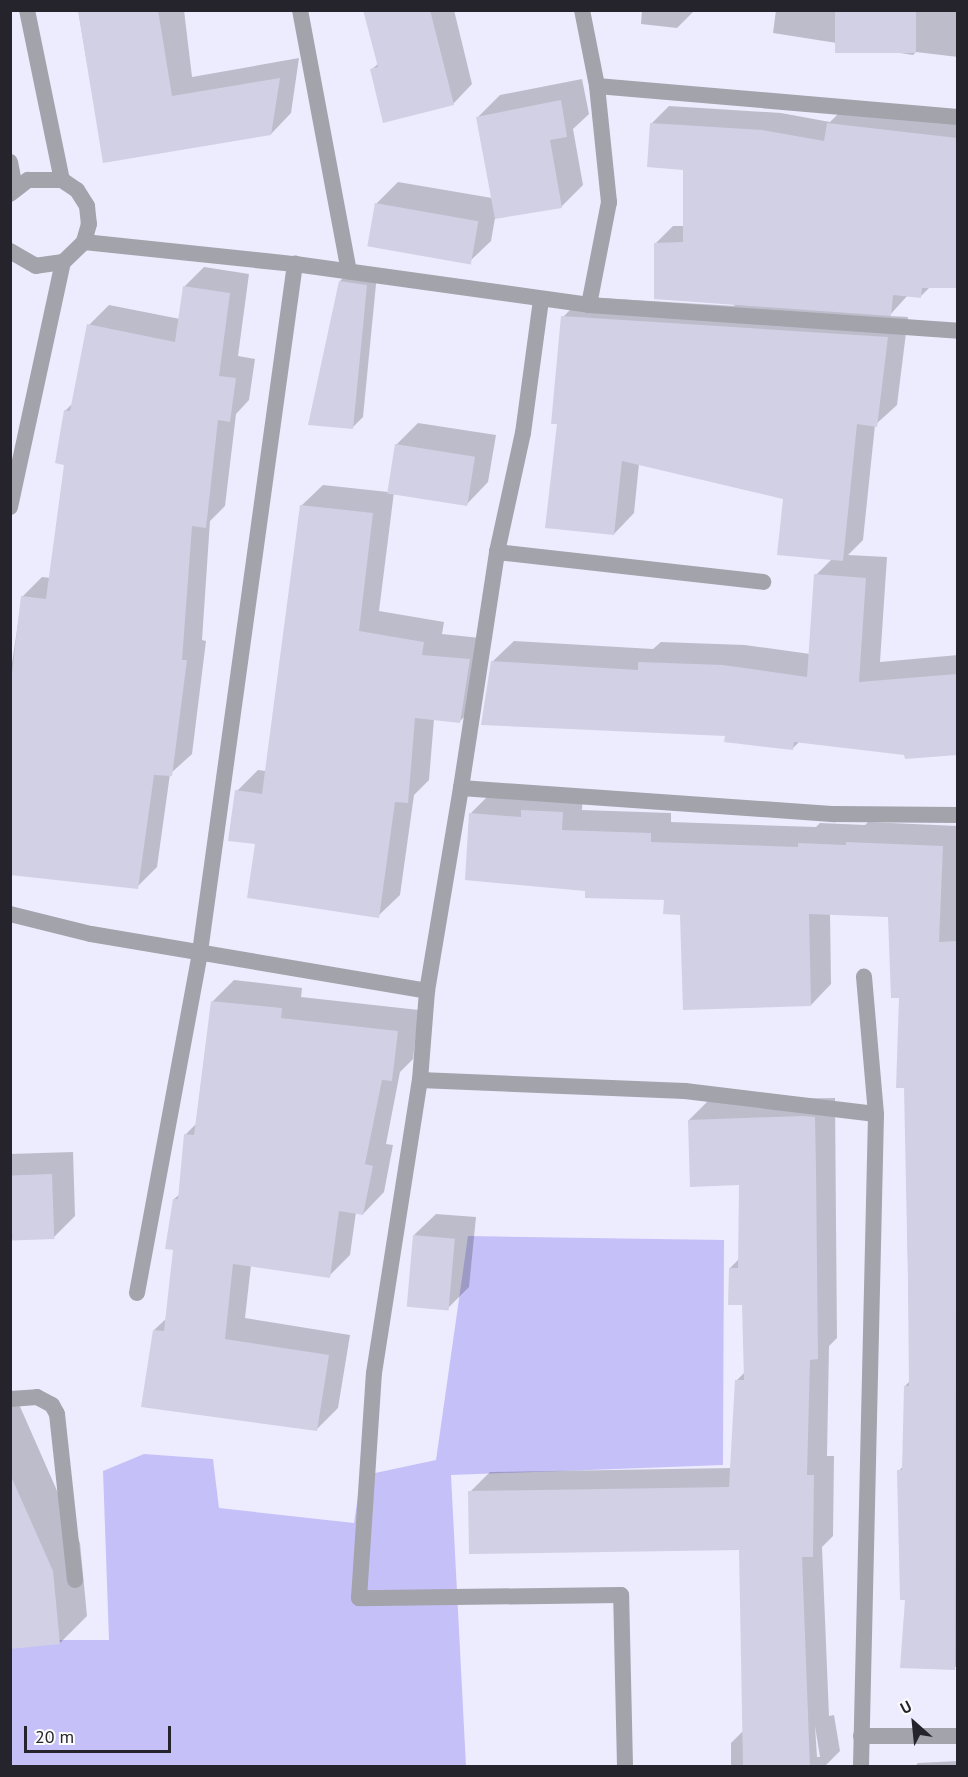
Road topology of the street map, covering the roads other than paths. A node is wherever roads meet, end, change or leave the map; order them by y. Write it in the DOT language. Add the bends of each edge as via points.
graph roads {
  1 [pos="27,10"];
  2 [pos="300,10"];
  3 [pos="582,10"];
  4 [pos="597,86"];
  5 [pos="957,117"];
  6 [pos="10,162"];
  7 [pos="62,180"];
  8 [pos="13,190"];
  9 [pos="84,242"];
  10 [pos="11,254"];
  11 [pos="63,262"];
  12 [pos="295,264"];
  13 [pos="349,271"];
  14 [pos="541,300"];
  15 [pos="589,305"];
  16 [pos="957,331"];
  17 [pos="10,507"];
  18 [pos="497,552"];
  19 [pos="763,582"];
  20 [pos="461,788"];
  21 [pos="957,815"];
  22 [pos="10,914"];
  23 [pos="200,952"];
  24 [pos="864,977"];
  25 [pos="427,991"];
  26 [pos="420,1080"];
  27 [pos="876,1114"];
  28 [pos="137,1293"];
  29 [pos="10,1399"];
  30 [pos="75,1580"];
  31 [pos="861,1736"];
  32 [pos="957,1736"];
  33 [pos="625,1767"];
  34 [pos="861,1767"];
  1 -- 7 [label="street"];
  2 -- 13 [label="street"];
  3 -- 4 [label="street"];
  4 -- 5 [label="street"];
  4 -- 15 [label="street" via="609,202"];
  6 -- 8 [label="street"];
  7 -- 8 [label="street" via="39,177"];
  7 -- 9 [label="street" via="77,190 87,206 89,224"];
  9 -- 11 [label="street"];
  9 -- 12 [label="street"];
  10 -- 11 [label="street" via="36,266"];
  11 -- 17 [label="street"];
  12 -- 13 [label="street"];
  12 -- 23 [label="street"];
  13 -- 14 [label="street"];
  14 -- 15 [label="street"];
  14 -- 18 [label="street" via="523,432"];
  15 -- 16 [label="street"];
  18 -- 19 [label="street"];
  18 -- 20 [label="street"];
  20 -- 21 [label="street" via="835,814"];
  20 -- 25 [label="street"];
  22 -- 23 [label="street"];
  23 -- 25 [label="street"];
  23 -- 28 [label="street"];
  24 -- 27 [label="street"];
  25 -- 26 [label="street"];
  26 -- 27 [label="street" via="685,1091"];
  26 -- 33 [label="street" via="374,1373 359,1598 621,1595"];
  27 -- 31 [label="street"];
  29 -- 30 [label="street" via="37,1397 52,1405 57,1414"];
  31 -- 32 [label="street"];
  31 -- 34 [label="street"];
}
